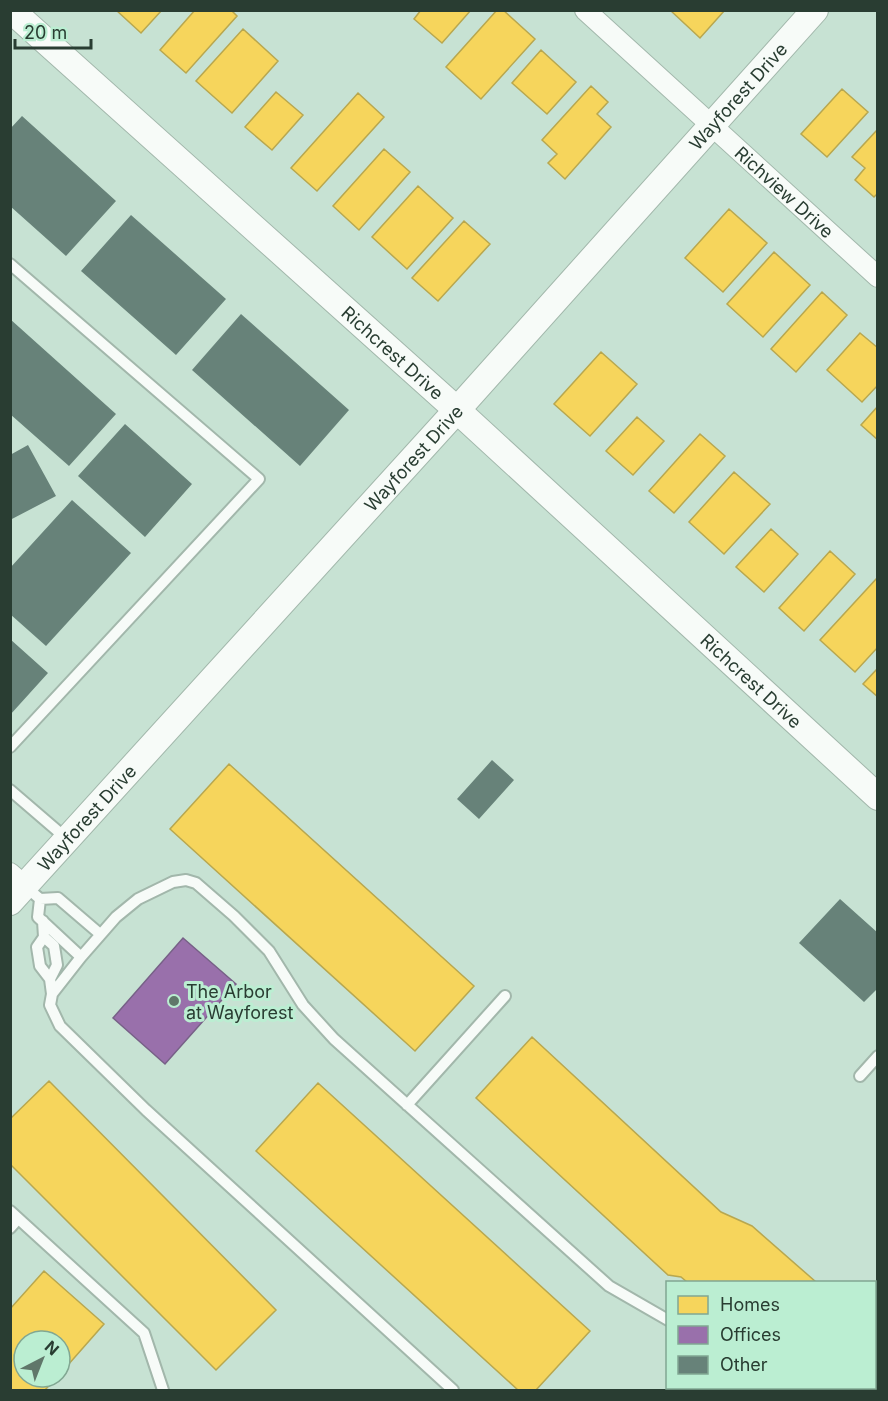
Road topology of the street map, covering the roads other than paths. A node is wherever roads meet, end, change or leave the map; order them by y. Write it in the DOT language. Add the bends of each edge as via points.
graph roads {
  1 [pos="11,10"];
  2 [pos="585,10"];
  3 [pos="815,10"];
  4 [pos="712,125"];
  5 [pos="11,266"];
  6 [pos="878,277"];
  7 [pos="457,410"];
  8 [pos="10,747"];
  9 [pos="10,790"];
  10 [pos="878,797"];
  11 [pos="68,839"];
  12 [pos="21,890"];
  13 [pos="43,921"];
  14 [pos="100,934"];
  15 [pos="44,937"];
  16 [pos="81,957"];
  17 [pos="50,979"];
  18 [pos="52,994"];
  19 [pos="505,996"];
  20 [pos="878,1056"];
  21 [pos="860,1076"];
  22 [pos="407,1105"];
  23 [pos="14,1215"];
  24 [pos="10,1228"];
  25 [pos="666,1319"];
  26 [pos="163,1390"];
  27 [pos="453,1390"];
  1 -- 7 [label="street, Richcrest Drive"];
  2 -- 4 [label="street, Richview Drive"];
  3 -- 4 [label="street, Wayforest Drive"];
  4 -- 6 [label="street, Richview Drive"];
  4 -- 7 [label="street, Wayforest Drive"];
  5 -- 8 [label="lane" via="259,479"];
  7 -- 10 [label="street, Richcrest Drive"];
  7 -- 11 [label="street, Wayforest Drive"];
  9 -- 11 [label="lane"];
  11 -- 12 [label="street, Wayforest Drive"];
  12 -- 13 [label="lane"];
  12 -- 14 [label="lane" via="58,898"];
  13 -- 15 [label="lane"];
  13 -- 16 [label="lane"];
  14 -- 16 [label="lane"];
  14 -- 22 [label="lane" via="138,899 173,882 186,880 196,884 269,951 303,1005 334,1039"];
  15 -- 17 [label="lane" via="37,947 40,966"];
  15 -- 17 [label="lane" via="54,946 57,964"];
  16 -- 18 [label="lane"];
  17 -- 18 [label="lane"];
  18 -- 27 [label="lane" via="50,1005 60,1026 162,1126"];
  19 -- 22 [label="lane"];
  20 -- 21 [label="lane"];
  22 -- 25 [label="lane" via="609,1286"];
  23 -- 24 [label="lane"];
  23 -- 26 [label="lane" via="144,1333"];
}
